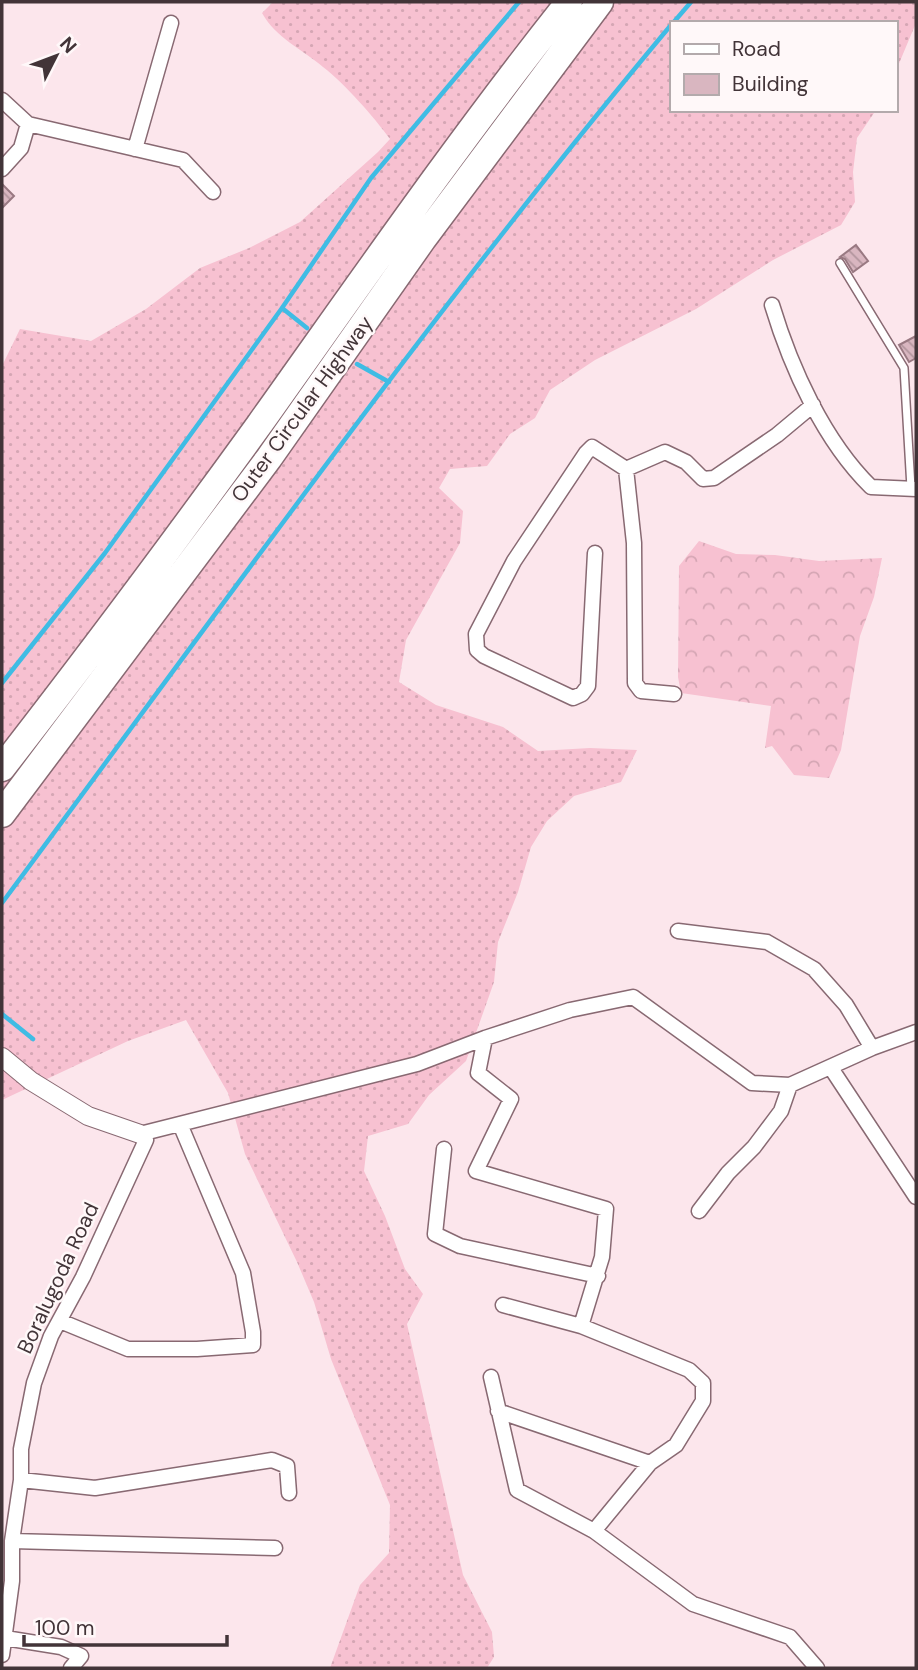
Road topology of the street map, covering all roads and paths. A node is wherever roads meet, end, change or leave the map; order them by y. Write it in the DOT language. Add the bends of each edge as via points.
graph roads {
  1 [pos="569,2"];
  2 [pos="600,2"];
  3 [pos="172,23"];
  4 [pos="2,100"];
  5 [pos="29,124"];
  6 [pos="135,149"];
  7 [pos="2,169"];
  8 [pos="213,192"];
  9 [pos="840,263"];
  10 [pos="772,305"];
  11 [pos="813,405"];
  12 [pos="626,469"];
  13 [pos="914,489"];
  14 [pos="595,553"];
  15 [pos="674,694"];
  16 [pos="2,768"];
  17 [pos="2,814"];
  18 [pos="678,931"];
  19 [pos="916,1032"];
  20 [pos="485,1038"];
  21 [pos="872,1048"];
  22 [pos="2,1057"];
  23 [pos="831,1068"];
  24 [pos="790,1085"];
  25 [pos="180,1124"];
  26 [pos="140,1134"];
  27 [pos="444,1149"];
  28 [pos="916,1197"];
  29 [pos="699,1211"];
  30 [pos="598,1276"];
  31 [pos="503,1305"];
  32 [pos="60,1321"];
  33 [pos="581,1326"];
  34 [pos="491,1377"];
  35 [pos="498,1411"];
  36 [pos="650,1463"];
  37 [pos="21,1480"];
  38 [pos="289,1493"];
  39 [pos="594,1531"];
  40 [pos="12,1541"];
  41 [pos="275,1548"];
  42 [pos="5,1638"];
  43 [pos="2,1655"];
  44 [pos="71,1668"];
  45 [pos="817,1668"];
  1 -- 16 [label="highway, Outer Circular Highway" via="506,81 72,679"];
  2 -- 17 [label="highway, Outer Circular Highway" via="423,239 269,458"];
  3 -- 6 [label="street"];
  4 -- 5 [label="street"];
  5 -- 6 [label="street"];
  5 -- 7 [label="street" via="21,148"];
  6 -- 8 [label="street" via="183,160"];
  9 -- 13 [label="lane" via="904,368"];
  10 -- 11 [label="street"];
  11 -- 12 [label="street" via="714,478 703,479 686,462 665,452"];
  11 -- 13 [label="street" via="853,469 871,487"];
  12 -- 14 [label="street" via="592,447 586,453 514,561 476,634 477,650 573,698 582,694 588,686"];
  12 -- 15 [label="street" via="634,543 635,683 641,691"];
  18 -- 21 [label="street" via="767,942 814,969 846,1005"];
  19 -- 21 [label="street"];
  20 -- 24 [label="street" via="570,1010 633,997 752,1083"];
  20 -- 25 [label="street" via="417,1064"];
  20 -- 30 [label="street" via="478,1073 511,1100 476,1171 606,1209"];
  21 -- 23 [label="street"];
  22 -- 26 [label="street" via="88,1116"];
  23 -- 24 [label="street"];
  23 -- 28 [label="street"];
  24 -- 29 [label="street" via="780,1111"];
  25 -- 26 [label="street"];
  25 -- 32 [label="street" via="243,1273 253,1345 128,1349"];
  26 -- 32 [label="street, Boralugoda Road" via="146,1140"];
  27 -- 30 [label="street" via="435,1234 460,1246"];
  30 -- 33 [label="street"];
  31 -- 33 [label="street"];
  32 -- 37 [label="street, Boralugoda Road" via="34,1383 21,1449"];
  33 -- 36 [label="street" via="689,1370 703,1382 703,1401 676,1446"];
  34 -- 35 [label="street"];
  35 -- 36 [label="street"];
  35 -- 39 [label="street" via="517,1490"];
  36 -- 39 [label="street"];
  37 -- 38 [label="street" via="95,1488 272,1460 287,1466"];
  37 -- 40 [label="street, Boralugoda Road"];
  39 -- 45 [label="street" via="693,1604 790,1637"];
  40 -- 41 [label="street"];
  40 -- 42 [label="street, Boralugoda Road"];
  42 -- 43 [label="street, Boralugoda Road"];
  42 -- 44 [label="street" via="61,1647 81,1656"];
}
